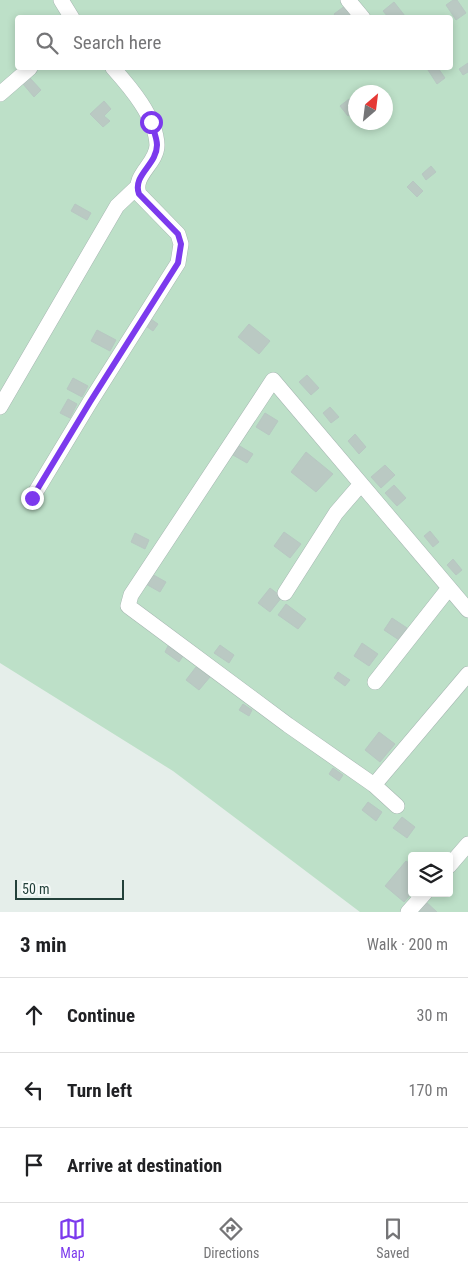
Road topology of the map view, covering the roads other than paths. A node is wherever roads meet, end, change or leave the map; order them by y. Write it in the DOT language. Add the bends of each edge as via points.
graph roads {
  1 [pos="62,0"];
  2 [pos="348,0"];
  3 [pos="70,15"];
  4 [pos="360,15"];
  5 [pos="28,70"];
  6 [pos="115,70"];
  7 [pos="0,94"];
  8 [pos="137,187"];
  9 [pos="0,407"];
  10 [pos="361,484"];
  11 [pos="32,498"];
  12 [pos="449,588"];
  13 [pos="285,593"];
  14 [pos="468,610"];
  15 [pos="468,674"];
  16 [pos="375,682"];
  17 [pos="374,785"];
  18 [pos="398,806"];
  19 [pos="468,844"];
  20 [pos="453,861"];
  21 [pos="421,897"];
  22 [pos="408,912"];
  1 -- 3 [label="street"];
  2 -- 4 [label="street"];
  5 -- 7 [label="street"];
  6 -- 8 [label="street" via="139,100 151,122 157,146"];
  8 -- 9 [label="street" via="117,206"];
  8 -- 11 [label="street" via="139,194 178,234 181,244 178,263"];
  10 -- 12 [label="street"];
  10 -- 13 [label="street" via="336,513"];
  10 -- 17 [label="street" via="273,380 131,595 128,606"];
  12 -- 14 [label="street"];
  12 -- 16 [label="street"];
  15 -- 17 [label="street"];
  17 -- 18 [label="street"];
  19 -- 20 [label="street"];
  21 -- 22 [label="street"];
}
